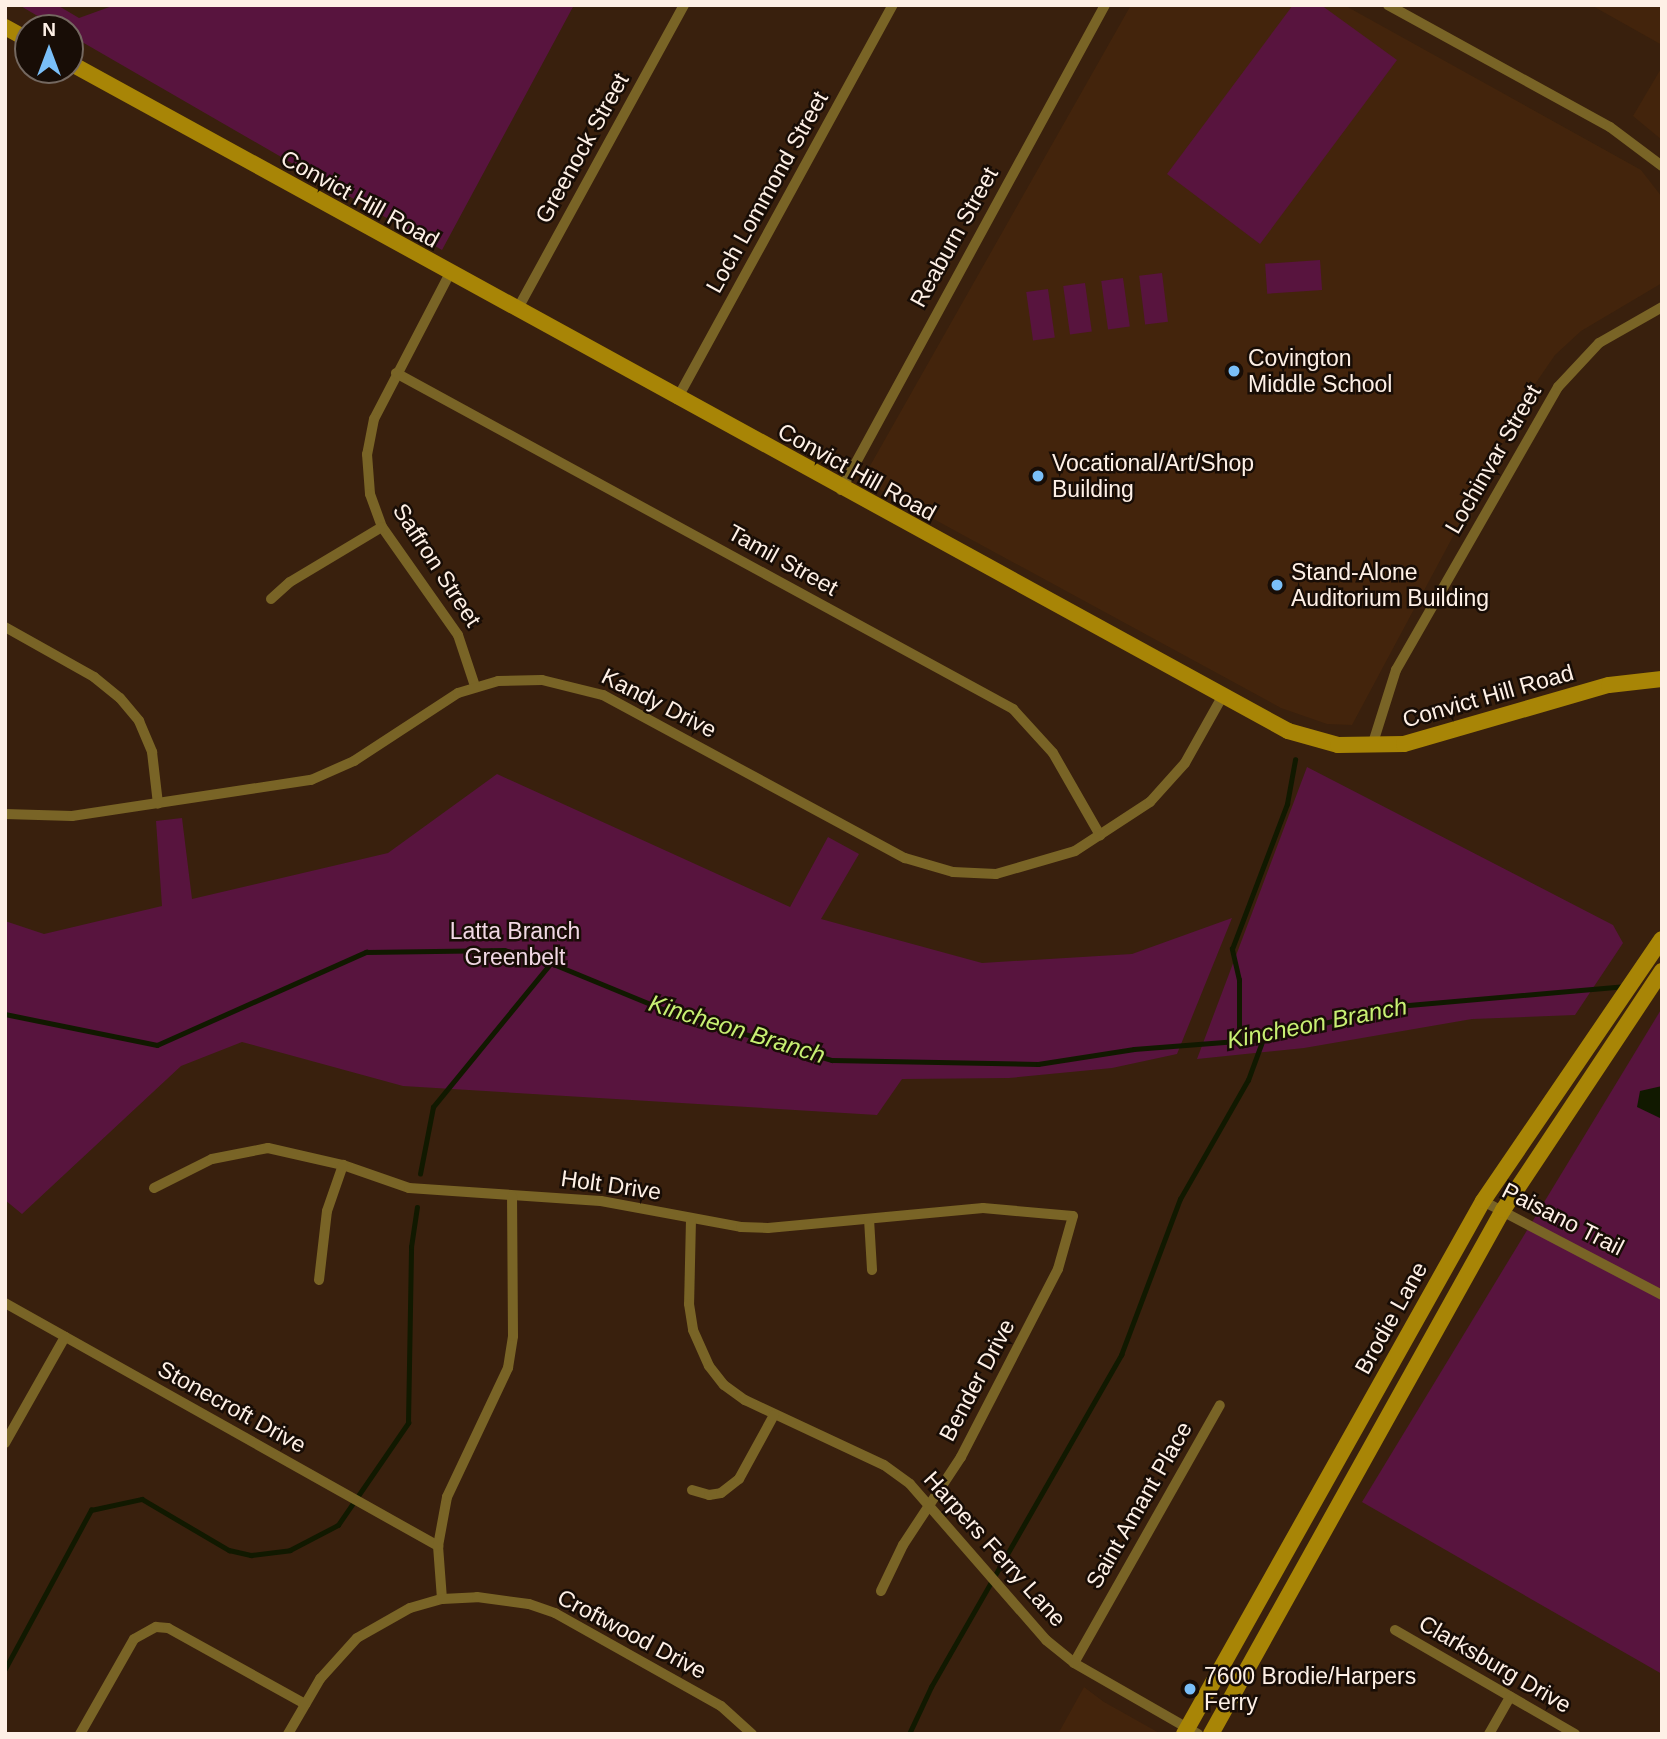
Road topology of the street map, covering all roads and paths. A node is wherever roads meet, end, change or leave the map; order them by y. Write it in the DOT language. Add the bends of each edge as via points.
graph roads {
  1 [pos="684,5"];
  2 [pos="893,5"];
  3 [pos="1105,5"];
  4 [pos="1388,5"];
  5 [pos="84,71"];
  6 [pos="1662,166"];
  7 [pos="449,275"];
  8 [pos="1662,307"];
  9 [pos="517,310"];
  10 [pos="396,373"];
  11 [pos="677,399"];
  12 [pos="841,490"];
  13 [pos="382,527"];
  14 [pos="271,598"];
  15 [pos="5,627"];
  16 [pos="1662,678"];
  17 [pos="475,686"];
  18 [pos="1222,697"];
  19 [pos="1372,746"];
  20 [pos="158,804"];
  21 [pos="5,814"];
  22 [pos="1100,835"];
  23 [pos="1662,939"];
  24 [pos="1662,971"];
  25 [pos="343,1166"];
  26 [pos="154,1188"];
  27 [pos="512,1196"];
  28 [pos="1483,1201"];
  29 [pos="1503,1210"];
  30 [pos="1073,1216"];
  31 [pos="691,1219"];
  32 [pos="869,1219"];
  33 [pos="872,1270"];
  34 [pos="319,1280"];
  35 [pos="1662,1294"];
  36 [pos="5,1303"];
  37 [pos="65,1337"];
  38 [pos="1220,1405"];
  39 [pos="774,1415"];
  40 [pos="5,1443"];
  41 [pos="692,1490"];
  42 [pos="928,1503"];
  43 [pos="438,1546"];
  44 [pos="881,1591"];
  45 [pos="442,1599"];
  46 [pos="1395,1630"];
  47 [pos="1074,1662"];
  48 [pos="1510,1697"];
  49 [pos="305,1704"];
  50 [pos="1190,1732"];
  51 [pos="80,1734"];
  52 [pos="288,1734"];
  53 [pos="752,1734"];
  54 [pos="1211,1734"];
  55 [pos="1489,1734"];
  56 [pos="1575,1734"];
  1 -- 9 [label="street, Greenock Street"];
  2 -- 11 [label="street, Loch Lommond Street"];
  3 -- 12 [label="street, Reaburn Street"];
  4 -- 6 [label="street" via="1610,127"];
  5 -- 7 [label="street, Convict Hill Road"];
  7 -- 9 [label="street, Convict Hill Road"];
  7 -- 10 [label="street, Saffron Street"];
  8 -- 19 [label="street, Lochinvar Street" via="1599,343 1558,387 1396,670"];
  9 -- 11 [label="street, Convict Hill Road"];
  10 -- 13 [label="street, Saffron Street" via="374,419 367,454 370,494"];
  10 -- 22 [label="street, Tamil Street" via="1013,709 1053,753"];
  11 -- 12 [label="street, Convict Hill Road"];
  12 -- 18 [label="street, Convict Hill Road"];
  13 -- 14 [label="street"];
  13 -- 17 [label="street, Saffron Street" via="458,635"];
  15 -- 20 [label="street" via="94,677 120,698 139,721 152,752"];
  16 -- 19 [label="street, Convict Hill Road" via="1609,685 1419,741"];
  17 -- 20 [label="street, Kandy Drive" via="442,700 354,761 311,780"];
  17 -- 22 [label="street, Kandy Drive" via="542,680 603,695 875,844 932,867 975,874 1017,871 1049,862"];
  18 -- 19 [label="street, Convict Hill Road" via="1302,736 1338,745"];
  18 -- 22 [label="street, Kandy Drive" via="1185,763 1166,786 1131,817"];
  20 -- 21 [label="street, Kandy Drive" via="72,816"];
  23 -- 28 [label="street, Brodie Lane"];
  24 -- 29 [label="street, Brodie Lane"];
  25 -- 26 [label="street, Holt Drive" via="268,1148 240,1151 212,1158"];
  25 -- 27 [label="street, Holt Drive" via="409,1188"];
  25 -- 34 [label="street" via="327,1211"];
  27 -- 31 [label="street, Holt Drive" via="601,1201"];
  27 -- 43 [label="street" via="513,1336 508,1368 447,1497"];
  28 -- 29 [label="street, Paisano Trail"];
  28 -- 50 [label="street, Brodie Lane"];
  29 -- 35 [label="street, Paisano Trail"];
  29 -- 54 [label="street, Brodie Lane"];
  30 -- 32 [label="street, Holt Drive" via="983,1208"];
  30 -- 42 [label="street, Bender Drive" via="1058,1269 961,1457"];
  31 -- 32 [label="street, Holt Drive" via="768,1228"];
  31 -- 39 [label="street, Harpers Ferry Lane" via="688,1304 698,1346 724,1385"];
  32 -- 33 [label="street"];
  36 -- 37 [label="street, Stonecroft Drive"];
  37 -- 40 [label="street"];
  37 -- 43 [label="street, Stonecroft Drive"];
  38 -- 47 [label="street, Saint Amant Place"];
  39 -- 41 [label="street" via="739,1479 721,1493"];
  39 -- 42 [label="street, Harpers Ferry Lane" via="884,1465"];
  42 -- 44 [label="street, Bender Drive"];
  42 -- 47 [label="street, Harpers Ferry Lane" via="1007,1598"];
  43 -- 45 [label="street"];
  45 -- 49 [label="street, Croftwood Drive" via="410,1608 357,1638 320,1679"];
  45 -- 53 [label="street, Croftwood Drive" via="505,1599 555,1613 721,1706"];
  46 -- 48 [label="street, Clarksburg Drive"];
  47 -- 50 [label="street, Harpers Ferry Lane"];
  48 -- 55 [label="street"];
  48 -- 56 [label="street, Clarksburg Drive"];
  49 -- 51 [label="street" via="167,1628 156,1627 134,1639"];
  49 -- 52 [label="street, Croftwood Drive"];
}
